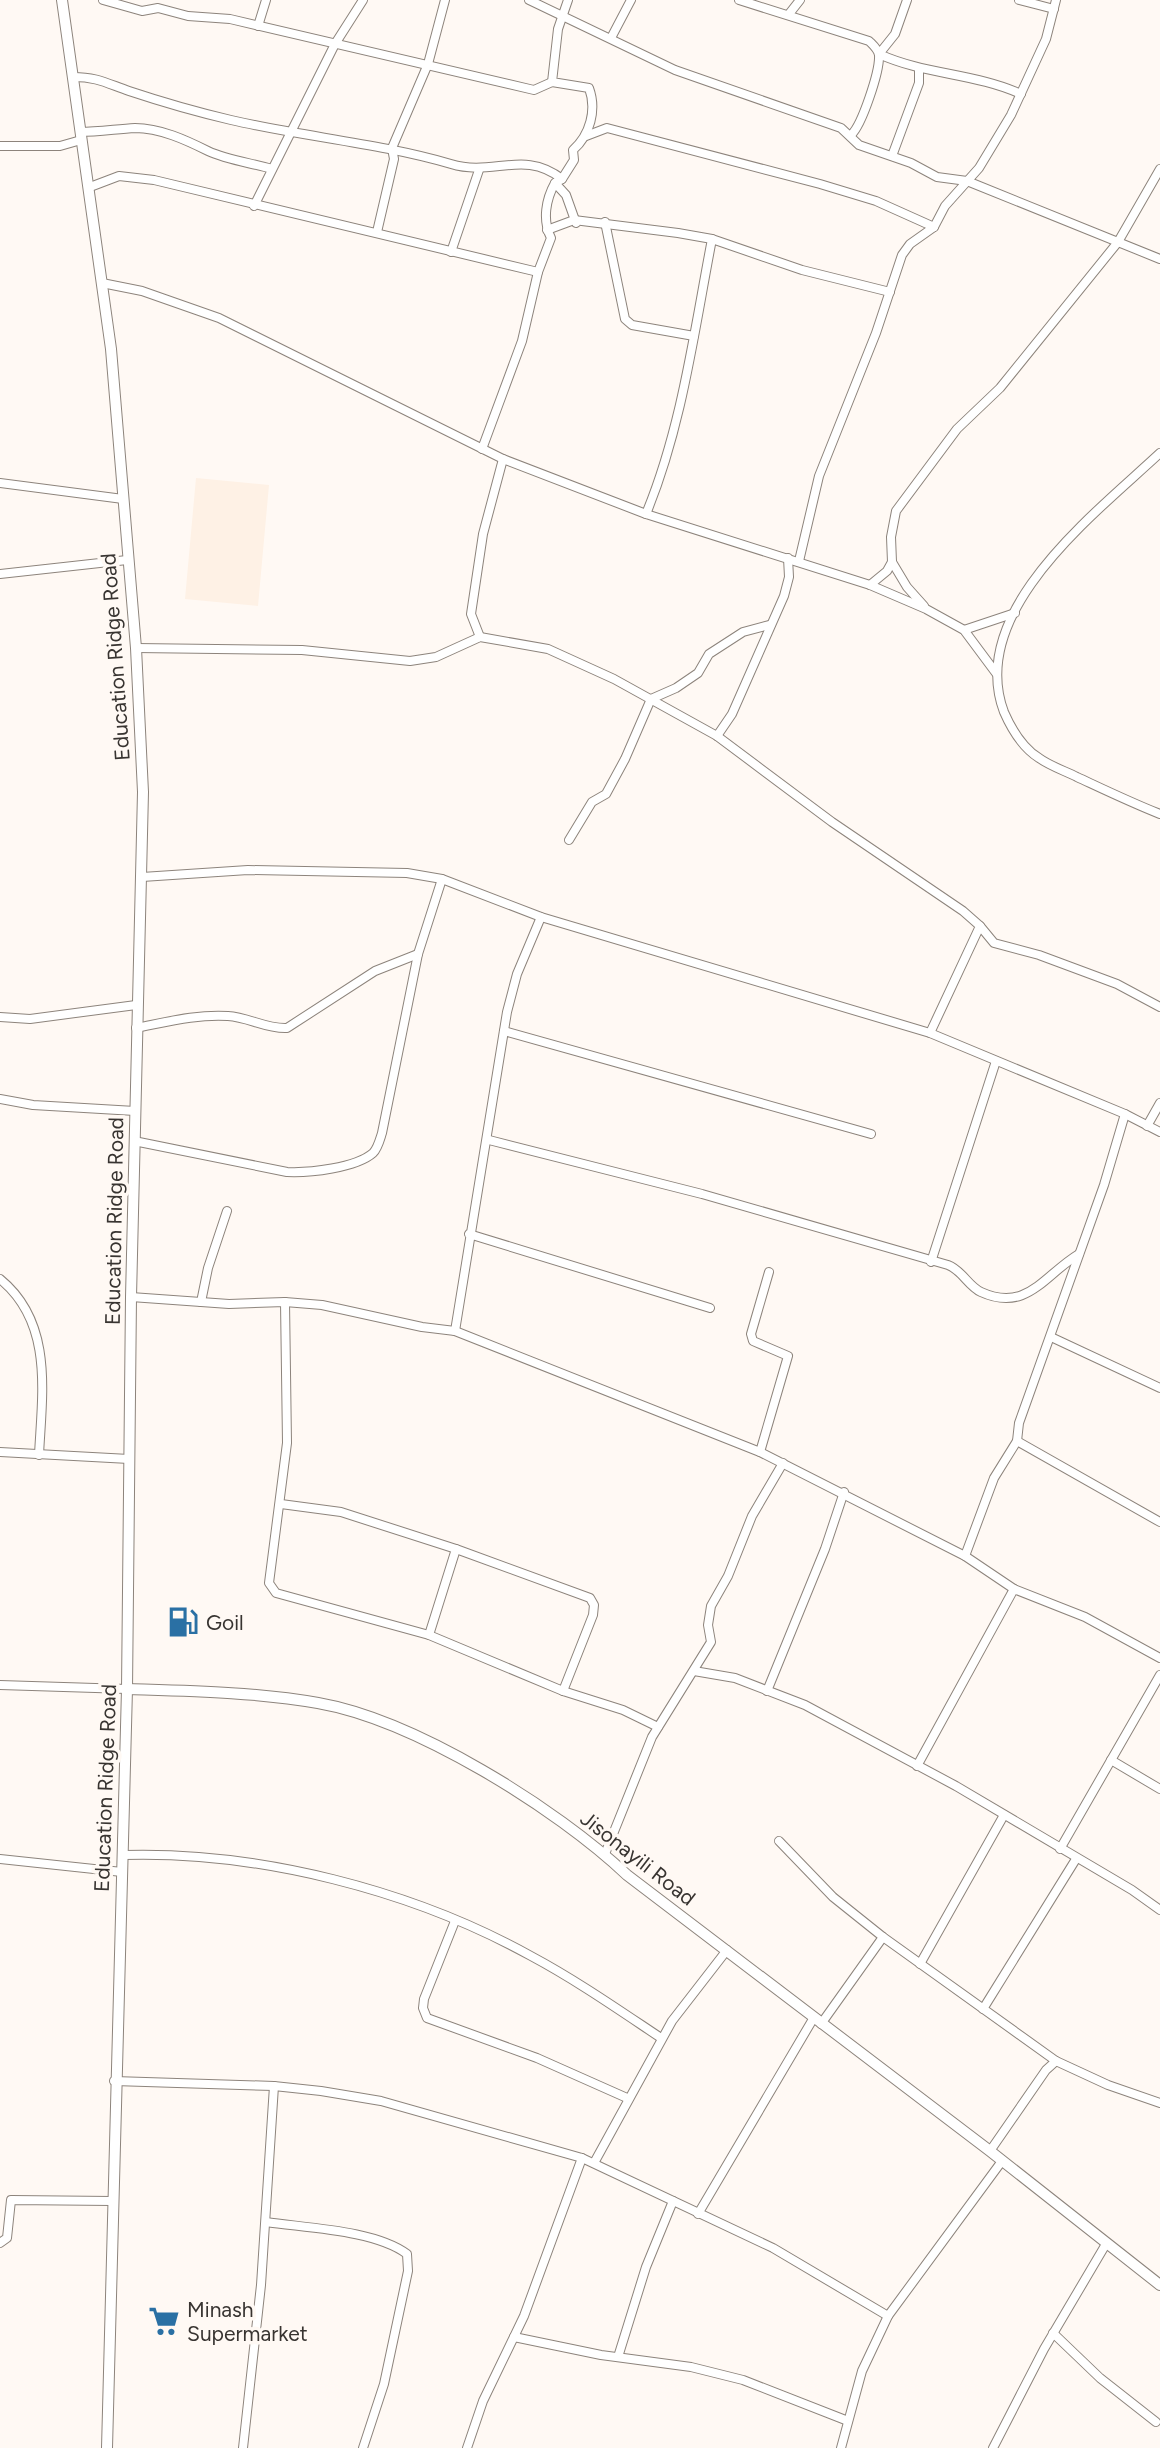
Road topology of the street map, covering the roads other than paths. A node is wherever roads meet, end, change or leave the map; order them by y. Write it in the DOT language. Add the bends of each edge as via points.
graph roads {
  1 [pos="62,0"];
  2 [pos="103,0"];
  3 [pos="266,0"];
  4 [pos="363,0"];
  5 [pos="445,0"];
  6 [pos="529,0"];
  7 [pos="569,0"];
  8 [pos="631,0"];
  9 [pos="739,0"];
  10 [pos="800,0"];
  11 [pos="907,0"];
  12 [pos="1019,0"];
  13 [pos="159,4"];
  14 [pos="1055,5"];
  15 [pos="789,14"];
  16 [pos="562,15"];
  17 [pos="258,26"];
  18 [pos="611,38"];
  19 [pos="335,44"];
  20 [pos="879,54"];
  21 [pos="428,64"];
  22 [pos="919,70"];
  23 [pos="73,77"];
  24 [pos="552,82"];
  25 [pos="1021,94"];
  26 [pos="289,132"];
  27 [pos="586,135"];
  28 [pos="851,135"];
  29 [pos="80,136"];
  30 [pos="0,146"];
  31 [pos="392,148"];
  32 [pos="892,156"];
  33 [pos="272,169"];
  34 [pos="1160,169"];
  35 [pos="479,170"];
  36 [pos="559,181"];
  37 [pos="968,181"];
  38 [pos="90,187"];
  39 [pos="254,206"];
  40 [pos="605,222"];
  41 [pos="576,223"];
  42 [pos="934,227"];
  43 [pos="547,230"];
  44 [pos="377,232"];
  45 [pos="712,239"];
  46 [pos="1118,242"];
  47 [pos="451,252"];
  48 [pos="1160,259"];
  49 [pos="538,272"];
  50 [pos="102,284"];
  51 [pos="890,292"];
  52 [pos="694,335"];
  53 [pos="482,449"];
  54 [pos="1160,453"];
  55 [pos="503,459"];
  56 [pos="0,483"];
  57 [pos="123,499"];
  58 [pos="646,514"];
  59 [pos="788,558"];
  60 [pos="127,560"];
  61 [pos="799,561"];
  62 [pos="892,562"];
  63 [pos="0,574"];
  64 [pos="870,585"];
  65 [pos="926,609"];
  66 [pos="1015,613"];
  67 [pos="471,620"];
  68 [pos="769,625"];
  69 [pos="964,630"];
  70 [pos="480,637"];
  71 [pos="466,643"];
  72 [pos="136,648"];
  73 [pos="996,673"];
  74 [pos="651,699"];
  75 [pos="717,736"];
  76 [pos="1160,814"];
  77 [pos="569,840"];
  78 [pos="142,877"];
  79 [pos="442,880"];
  80 [pos="541,917"];
  81 [pos="979,926"];
  82 [pos="418,954"];
  83 [pos="136,1005"];
  84 [pos="1160,1007"];
  85 [pos="0,1017"];
  86 [pos="136,1028"];
  87 [pos="504,1031"];
  88 [pos="930,1033"];
  89 [pos="996,1061"];
  90 [pos="0,1099"];
  91 [pos="1160,1103"];
  92 [pos="135,1111"];
  93 [pos="1125,1114"];
  94 [pos="1147,1126"];
  95 [pos="1160,1132"];
  96 [pos="870,1134"];
  97 [pos="489,1140"];
  98 [pos="134,1141"];
  99 [pos="227,1211"];
  100 [pos="469,1234"];
  101 [pos="1079,1254"];
  102 [pos="931,1262"];
  103 [pos="769,1272"];
  104 [pos="0,1279"];
  105 [pos="131,1297"];
  106 [pos="201,1302"];
  107 [pos="285,1302"];
  108 [pos="710,1308"];
  109 [pos="455,1331"];
  110 [pos="1051,1337"];
  111 [pos="1160,1388"];
  112 [pos="1017,1441"];
  113 [pos="0,1452"];
  114 [pos="760,1452"];
  115 [pos="39,1455"];
  116 [pos="129,1459"];
  117 [pos="783,1463"];
  118 [pos="844,1492"];
  119 [pos="282,1504"];
  120 [pos="1160,1521"];
  121 [pos="456,1549"];
  122 [pos="965,1556"];
  123 [pos="1014,1589"];
  124 [pos="429,1635"];
  125 [pos="1160,1658"];
  126 [pos="695,1671"];
  127 [pos="1160,1675"];
  128 [pos="0,1685"];
  129 [pos="127,1689"];
  130 [pos="767,1690"];
  131 [pos="564,1691"];
  132 [pos="658,1727"];
  133 [pos="1111,1760"];
  134 [pos="917,1766"];
  135 [pos="1160,1789"];
  136 [pos="1004,1815"];
  137 [pos="779,1841"];
  138 [pos="1060,1849"];
  139 [pos="605,1854"];
  140 [pos="123,1855"];
  141 [pos="0,1858"];
  142 [pos="1076,1858"];
  143 [pos="122,1872"];
  144 [pos="1160,1910"];
  145 [pos="455,1921"];
  146 [pos="883,1937"];
  147 [pos="727,1950"];
  148 [pos="920,1964"];
  149 [pos="983,2010"];
  150 [pos="817,2021"];
  151 [pos="661,2038"];
  152 [pos="1056,2060"];
  153 [pos="114,2081"];
  154 [pos="274,2086"];
  155 [pos="627,2098"];
  156 [pos="1160,2103"];
  157 [pos="990,2151"];
  158 [pos="582,2158"];
  159 [pos="1002,2161"];
  160 [pos="594,2163"];
  161 [pos="112,2201"];
  162 [pos="673,2201"];
  163 [pos="698,2214"];
  164 [pos="266,2222"];
  165 [pos="0,2243"];
  166 [pos="1106,2244"];
  167 [pos="1160,2285"];
  168 [pos="888,2316"];
  169 [pos="1053,2333"];
  170 [pos="514,2337"];
  171 [pos="618,2357"];
  172 [pos="848,2421"];
  173 [pos="1156,2422"];
  174 [pos="107,2448"];
  175 [pos="243,2448"];
  176 [pos="363,2448"];
  177 [pos="467,2448"];
  178 [pos="841,2448"];
  179 [pos="993,2448"];
  1 -- 23 [label="main road, Education Ridge Road"];
  2 -- 13 [label="street" via="142,11"];
  3 -- 17 [label="street"];
  4 -- 19 [label="street"];
  5 -- 21 [label="street"];
  6 -- 16 [label="street"];
  7 -- 16 [label="street"];
  8 -- 18 [label="street"];
  9 -- 15 [label="street"];
  10 -- 15 [label="street"];
  11 -- 20 [label="street" via="895,34"];
  12 -- 14 [label="street"];
  13 -- 17 [label="street"];
  14 -- 25 [label="street" via="1046,39"];
  15 -- 20 [label="street" via="869,41"];
  16 -- 18 [label="street"];
  16 -- 24 [label="street"];
  17 -- 19 [label="street"];
  18 -- 28 [label="street" via="675,70"];
  19 -- 21 [label="street"];
  19 -- 26 [label="street"];
  20 -- 22 [label="street"];
  20 -- 28 [label="street" via="859,125"];
  21 -- 24 [label="street" via="534,90"];
  21 -- 31 [label="street"];
  22 -- 25 [label="street" via="978,78"];
  22 -- 32 [label="street" via="919,83"];
  23 -- 26 [label="street" via="97,77 183,108"];
  23 -- 29 [label="main road, Education Ridge Road"];
  24 -- 27 [label="street" via="589,88 594,101"];
  25 -- 37 [label="street"];
  26 -- 31 [label="street"];
  26 -- 33 [label="street"];
  27 -- 36 [label="street" via="573,150 574,160"];
  27 -- 42 [label="street" via="607,128 744,161 876,201"];
  28 -- 32 [label="street" via="867,149"];
  29 -- 30 [label="street" via="60,146"];
  29 -- 33 [label="street" via="134,128 195,142 208,151"];
  29 -- 38 [label="main road, Education Ridge Road"];
  31 -- 35 [label="street"];
  31 -- 44 [label="street" via="394,159"];
  32 -- 37 [label="street" via="937,177"];
  33 -- 39 [label="street"];
  34 -- 46 [label="street"];
  35 -- 36 [label="street" via="530,162 550,169"];
  35 -- 47 [label="street"];
  36 -- 41 [label="street"];
  36 -- 43 [label="street" via="546,207"];
  37 -- 42 [label="street" via="945,206"];
  37 -- 46 [label="street"];
  38 -- 39 [label="street" via="128,176"];
  38 -- 50 [label="main road, Education Ridge Road"];
  39 -- 44 [label="street"];
  40 -- 41 [label="street"];
  40 -- 45 [label="street"];
  40 -- 52 [label="street" via="625,320"];
  41 -- 43 [label="street"];
  42 -- 51 [label="street" via="910,244"];
  43 -- 49 [label="street" via="551,238"];
  44 -- 47 [label="street"];
  45 -- 51 [label="street" via="802,270"];
  45 -- 52 [label="street"];
  46 -- 48 [label="street"];
  46 -- 62 [label="street" via="1000,388 957,429 910,489 896,511"];
  47 -- 49 [label="street"];
  49 -- 53 [label="street" via="522,341"];
  50 -- 53 [label="street" via="142,291 219,318"];
  50 -- 57 [label="main road, Education Ridge Road"];
  51 -- 61 [label="street" via="819,476"];
  52 -- 58 [label="street" via="680,410"];
  53 -- 55 [label="street"];
  54 -- 66 [label="street" via="1063,543 1028,585"];
  55 -- 58 [label="street"];
  55 -- 67 [label="street" via="483,534"];
  56 -- 57 [label="street"];
  57 -- 60 [label="main road, Education Ridge Road"];
  58 -- 59 [label="street"];
  59 -- 61 [label="street"];
  59 -- 68 [label="street" via="784,596"];
  60 -- 63 [label="street"];
  60 -- 72 [label="main road, Education Ridge Road"];
  61 -- 64 [label="street"];
  62 -- 64 [label="street"];
  62 -- 65 [label="street"];
  64 -- 65 [label="street"];
  65 -- 69 [label="street"];
  66 -- 69 [label="street"];
  66 -- 73 [label="street" via="1001,645"];
  67 -- 70 [label="street"];
  67 -- 71 [label="street"];
  68 -- 74 [label="street" via="743,632 709,654 698,673"];
  68 -- 75 [label="street" via="732,713"];
  69 -- 73 [label="street"];
  70 -- 71 [label="street"];
  70 -- 74 [label="street" via="548,649"];
  71 -- 72 [label="street" via="436,657 410,661 302,650"];
  72 -- 78 [label="main road, Education Ridge Road"];
  73 -- 76 [label="street" via="1010,727 1038,758"];
  74 -- 75 [label="street"];
  74 -- 77 [label="street" via="606,794 592,802"];
  75 -- 81 [label="street"];
  78 -- 79 [label="street" via="248,870 407,873"];
  78 -- 83 [label="main road, Education Ridge Road"];
  79 -- 80 [label="street"];
  79 -- 82 [label="street"];
  80 -- 87 [label="street" via="517,974"];
  80 -- 88 [label="street"];
  81 -- 84 [label="street" via="994,943 1117,984"];
  81 -- 88 [label="street"];
  82 -- 86 [label="street" via="375,971 287,1028 230,1016 200,1016"];
  82 -- 98 [label="street" via="382,1133 373,1152 308,1173"];
  83 -- 85 [label="street" via="30,1019"];
  83 -- 86 [label="main road, Education Ridge Road"];
  86 -- 92 [label="main road, Education Ridge Road"];
  87 -- 96 [label="street"];
  87 -- 97 [label="street"];
  88 -- 89 [label="street"];
  89 -- 93 [label="street"];
  89 -- 102 [label="street"];
  90 -- 92 [label="street"];
  91 -- 94 [label="street"];
  92 -- 98 [label="main road, Education Ridge Road"];
  93 -- 94 [label="street"];
  93 -- 101 [label="street"];
  94 -- 95 [label="street"];
  97 -- 100 [label="street"];
  97 -- 102 [label="street" via="702,1194"];
  98 -- 105 [label="main road, Education Ridge Road"];
  99 -- 106 [label="street"];
  100 -- 108 [label="street"];
  100 -- 109 [label="street"];
  101 -- 102 [label="street" via="1020,1298 1008,1299 978,1291 957,1268"];
  101 -- 110 [label="street"];
  103 -- 114 [label="street" via="751,1334 753,1341 788,1356"];
  104 -- 115 [label="street" via="13,1290 39,1343 44,1365"];
  105 -- 106 [label="street"];
  105 -- 116 [label="main road, Education Ridge Road"];
  106 -- 107 [label="street"];
  107 -- 109 [label="street"];
  107 -- 119 [label="street" via="287,1443"];
  109 -- 114 [label="street"];
  110 -- 111 [label="street"];
  110 -- 112 [label="street" via="1019,1423"];
  112 -- 120 [label="street"];
  112 -- 122 [label="street" via="994,1478"];
  113 -- 115 [label="street"];
  114 -- 117 [label="street"];
  115 -- 116 [label="street"];
  116 -- 129 [label="main road, Education Ridge Road"];
  117 -- 118 [label="street"];
  117 -- 126 [label="street" via="752,1516 711,1606 711,1642"];
  118 -- 122 [label="street"];
  118 -- 130 [label="street"];
  119 -- 121 [label="street" via="341,1512"];
  119 -- 124 [label="street" via="269,1583 275,1593"];
  121 -- 124 [label="street"];
  121 -- 131 [label="street" via="590,1598 593,1615"];
  122 -- 123 [label="street"];
  123 -- 125 [label="street" via="1085,1617"];
  123 -- 134 [label="street"];
  124 -- 131 [label="street"];
  126 -- 130 [label="street"];
  126 -- 132 [label="street"];
  127 -- 133 [label="street"];
  128 -- 129 [label="street, Jisonayili Road"];
  129 -- 139 [label="main road, Jisonayili Road" via="238,1693 307,1702 391,1726 460,1757"];
  129 -- 140 [label="main road, Education Ridge Road"];
  130 -- 134 [label="street" via="805,1705"];
  131 -- 132 [label="street"];
  132 -- 139 [label="street"];
  133 -- 135 [label="street"];
  133 -- 138 [label="street"];
  134 -- 136 [label="street"];
  136 -- 138 [label="street"];
  136 -- 148 [label="street"];
  137 -- 146 [label="street" via="833,1897"];
  138 -- 142 [label="street"];
  139 -- 147 [label="main road, Jisonayili Road"];
  140 -- 143 [label="main road, Education Ridge Road"];
  140 -- 145 [label="street" via="216,1860 339,1879"];
  141 -- 143 [label="street"];
  142 -- 144 [label="street"];
  142 -- 149 [label="street"];
  143 -- 153 [label="main road, Education Ridge Road"];
  145 -- 151 [label="street" via="530,1955"];
  145 -- 155 [label="street" via="424,1999 427,2018"];
  146 -- 148 [label="street"];
  146 -- 150 [label="street"];
  147 -- 150 [label="main road, Jisonayili Road"];
  147 -- 151 [label="street"];
  148 -- 149 [label="street"];
  149 -- 152 [label="street"];
  150 -- 157 [label="main road, Jisonayili Road"];
  150 -- 163 [label="street"];
  151 -- 155 [label="street"];
  152 -- 156 [label="street"];
  152 -- 157 [label="street"];
  153 -- 154 [label="street"];
  153 -- 161 [label="main road, Education Ridge Road"];
  154 -- 158 [label="street" via="381,2101"];
  154 -- 164 [label="street"];
  155 -- 160 [label="street"];
  157 -- 159 [label="main road, Jisonayili Road"];
  158 -- 160 [label="street"];
  158 -- 170 [label="street"];
  159 -- 166 [label="main road, Jisonayili Road"];
  159 -- 168 [label="street"];
  160 -- 162 [label="street"];
  161 -- 165 [label="street" via="11,2200 7,2238"];
  161 -- 174 [label="main road, Education Ridge Road"];
  162 -- 163 [label="street"];
  162 -- 171 [label="street" via="646,2267"];
  163 -- 168 [label="street" via="773,2249"];
  164 -- 175 [label="street"];
  164 -- 176 [label="street" via="354,2235 395,2245 407,2253 408,2271 384,2384"];
  166 -- 167 [label="main road, Jisonayili Road"];
  166 -- 169 [label="street"];
  168 -- 172 [label="street" via="862,2371"];
  169 -- 173 [label="street"];
  169 -- 179 [label="street"];
  170 -- 171 [label="street"];
  170 -- 177 [label="street"];
  171 -- 172 [label="street" via="743,2380"];
  172 -- 178 [label="street"];
}
